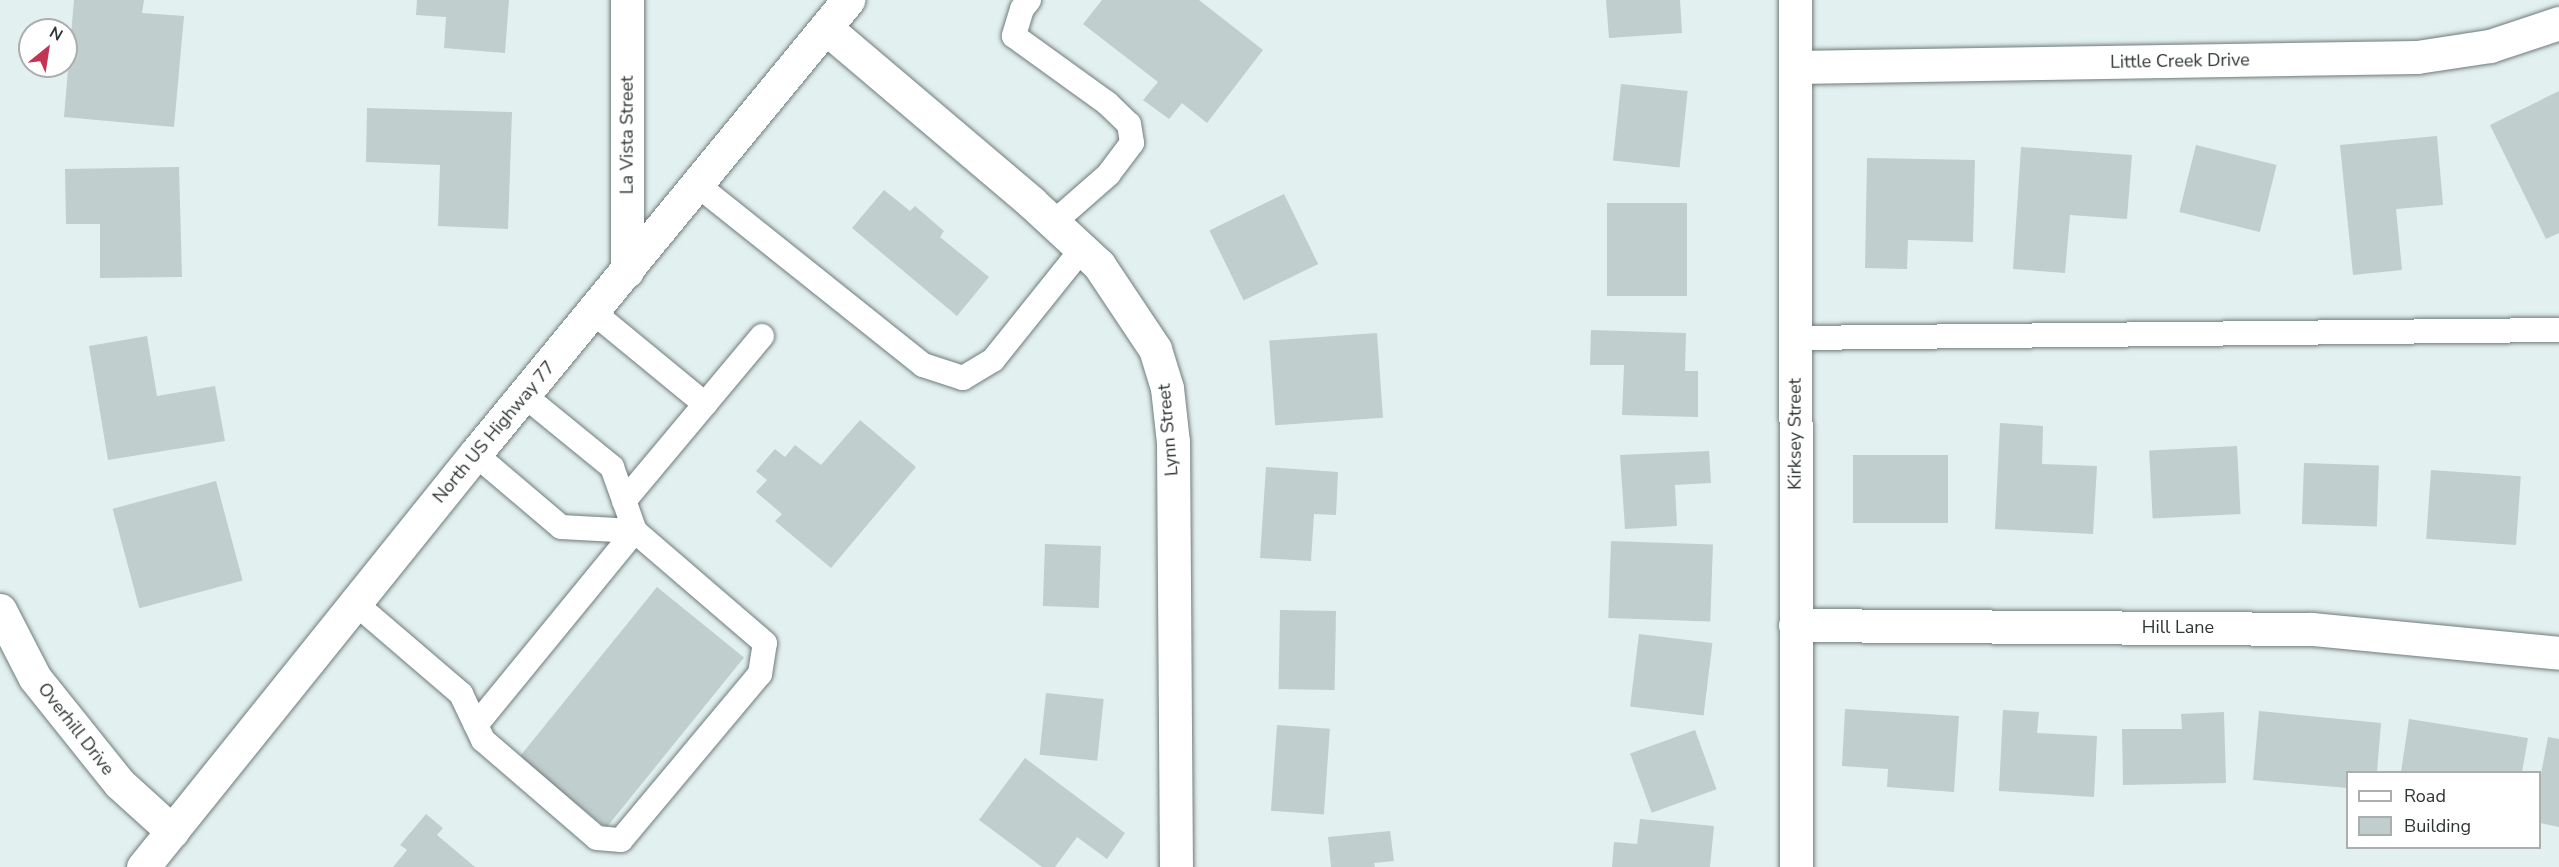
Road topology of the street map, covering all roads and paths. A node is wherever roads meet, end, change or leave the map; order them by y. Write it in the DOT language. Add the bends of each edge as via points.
graph roads {
  1 [pos="627,0"];
  2 [pos="848,0"];
  3 [pos="1029,0"];
  4 [pos="1795,0"];
  5 [pos="2559,23"];
  6 [pos="826,28"];
  7 [pos="1795,66"];
  8 [pos="695,183"];
  9 [pos="1053,223"];
  10 [pos="1082,249"];
  11 [pos="627,271"];
  12 [pos="593,312"];
  13 [pos="2559,330"];
  14 [pos="762,336"];
  15 [pos="1794,338"];
  16 [pos="525,396"];
  17 [pos="705,404"];
  18 [pos="475,454"];
  19 [pos="624,501"];
  20 [pos="636,531"];
  21 [pos="355,603"];
  22 [pos="0,610"];
  23 [pos="1795,625"];
  24 [pos="2559,653"];
  25 [pos="476,725"];
  26 [pos="172,831"];
  27 [pos="143,867"];
  28 [pos="1176,867"];
  29 [pos="1796,867"];
  1 -- 11 [label="street, La Vista Street"];
  2 -- 6 [label="street, North US Highway 77"];
  3 -- 9 [label="lane" via="1014,36 1107,103 1129,124 1132,142 1109,174"];
  4 -- 7 [label="street, Kirksey Street"];
  5 -- 7 [label="street, Little Creek Drive" via="2490,46 2417,57"];
  6 -- 8 [label="street, North US Highway 77"];
  6 -- 9 [label="street, Lynn Street"];
  7 -- 15 [label="street, Kirksey Street"];
  8 -- 10 [label="lane" via="923,365 963,378 993,360"];
  8 -- 11 [label="street, North US Highway 77"];
  9 -- 10 [label="street, Lynn Street"];
  10 -- 28 [label="street, Lynn Street" via="1099,265 1155,349 1167,388 1173,442"];
  11 -- 12 [label="street, North US Highway 77"];
  12 -- 16 [label="street, North US Highway 77"];
  12 -- 17 [label="lane"];
  13 -- 15 [label="lane"];
  14 -- 17 [label="lane"];
  15 -- 23 [label="street, Kirksey Street"];
  16 -- 18 [label="street, North US Highway 77"];
  16 -- 19 [label="lane" via="612,467"];
  17 -- 19 [label="lane"];
  18 -- 20 [label="lane" via="561,527"];
  18 -- 21 [label="street, North US Highway 77"];
  19 -- 20 [label="lane"];
  20 -- 25 [label="lane"];
  20 -- 25 [label="lane" via="765,643 760,675 621,840 597,838 483,740"];
  21 -- 25 [label="lane" via="460,694"];
  21 -- 26 [label="street, North US Highway 77"];
  22 -- 26 [label="street, Overhill Drive" via="42,686 119,783"];
  23 -- 24 [label="street, Hill Lane" via="2312,628"];
  23 -- 29 [label="street, Kirksey Street"];
  26 -- 27 [label="street, North US Highway 77"];
}
